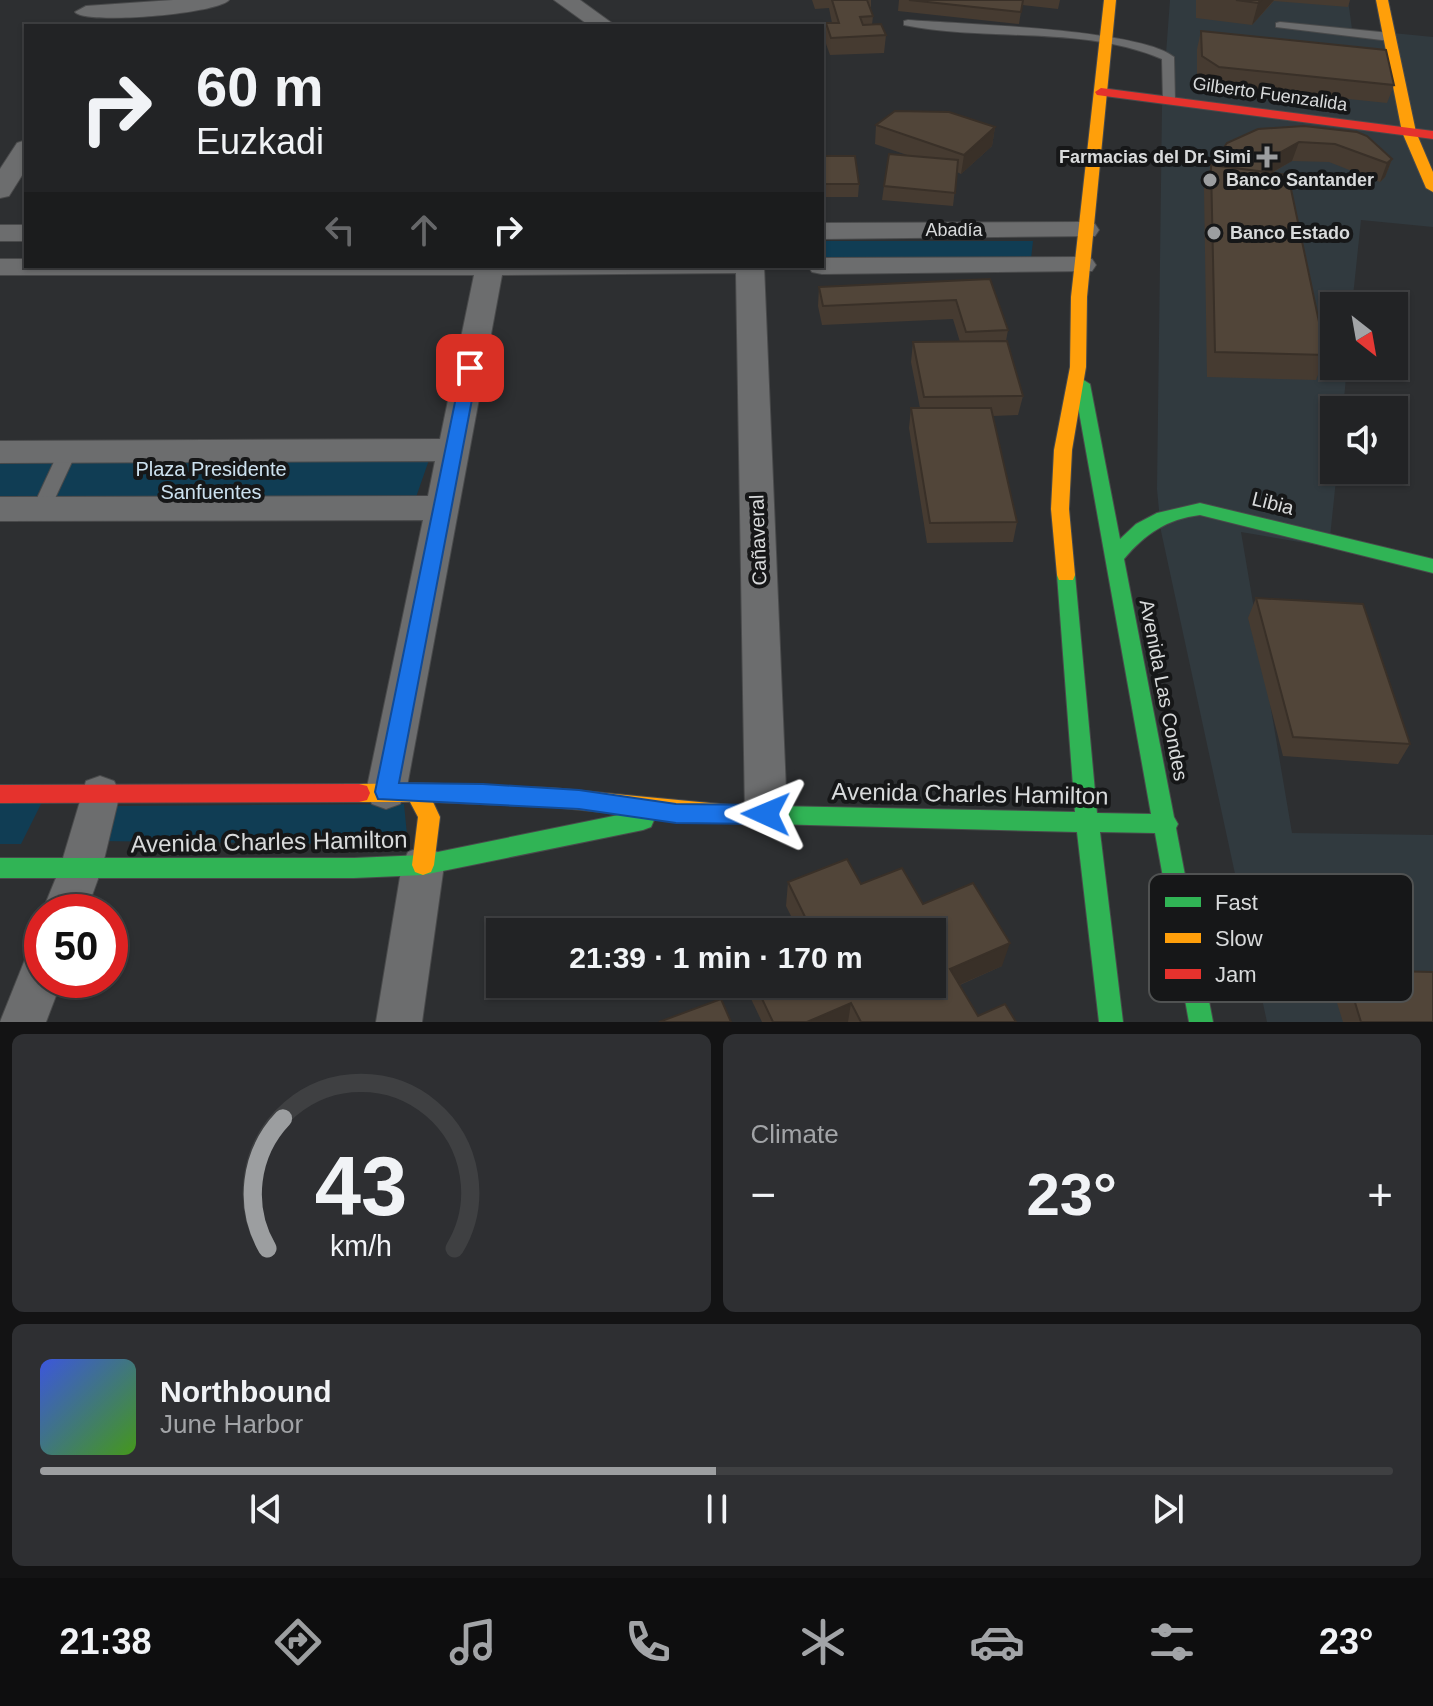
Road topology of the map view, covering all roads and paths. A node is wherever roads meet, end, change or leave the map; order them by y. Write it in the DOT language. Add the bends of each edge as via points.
graph roads {
  1 [pos="218,0"];
  2 [pos="565,0"];
  3 [pos="1110,0"];
  4 [pos="1382,0"];
  5 [pos="85,13"];
  6 [pos="908,23"];
  7 [pos="602,24"];
  8 [pos="1280,25"];
  9 [pos="1390,37"];
  10 [pos="1106,42"];
  11 [pos="1101,92"];
  12 [pos="1169,100"];
  13 [pos="1409,132"];
  14 [pos="1433,135"];
  15 [pos="24,151"];
  16 [pos="1433,188"];
  17 [pos="0,190"];
  18 [pos="1085,230"];
  19 [pos="824,231"];
  20 [pos="0,233"];
  21 [pos="24,233"];
  22 [pos="1082,265"];
  23 [pos="824,266"];
  24 [pos="0,267"];
  25 [pos="24,267"];
  26 [pos="490,268"];
  27 [pos="750,268"];
  28 [pos="1078,367"];
  29 [pos="454,450"];
  30 [pos="68,451"];
  31 [pos="0,452"];
  32 [pos="442,508"];
  33 [pos="0,509"];
  34 [pos="41,509"];
  35 [pos="1116,556"];
  36 [pos="1433,566"];
  37 [pos="401,792"];
  38 [pos="100,793"];
  39 [pos="0,794"];
  40 [pos="676,813"];
  41 [pos="766,814"];
  42 [pos="1087,820"];
  43 [pos="1167,824"];
  44 [pos="423,865"];
  45 [pos="0,868"];
  46 [pos="81,868"];
  47 [pos="1176,874"];
  48 [pos="71,894"];
  49 [pos="32,998"];
  50 [pos="1198,1002"];
  51 [pos="23,1022"];
  52 [pos="399,1022"];
  53 [pos="1111,1022"];
  54 [pos="1201,1022"];
  1 -- 5 [label="street"];
  2 -- 7 [label="street"];
  3 -- 10 [label="main road, Avenida Las Condes"];
  4 -- 9 [label="main road"];
  6 -- 10 [label="lane"];
  8 -- 9 [label="lane"];
  9 -- 13 [label="main road"];
  10 -- 11 [label="main road, Avenida Las Condes"];
  10 -- 12 [label="lane" via="1168,57"];
  11 -- 12 [label="main road, Gilberto Fuenzalida"];
  11 -- 18 [label="main road, Avenida Las Condes"];
  12 -- 13 [label="main road, Gilberto Fuenzalida"];
  13 -- 14 [label="main road, Gilberto Fuenzalida"];
  13 -- 16 [label="main road"];
  15 -- 17 [label="street"];
  18 -- 19 [label="street, Abadía"];
  18 -- 22 [label="main road, Avenida Las Condes"];
  20 -- 21 [label="street"];
  22 -- 23 [label="street, Abadía"];
  22 -- 28 [label="main road, Avenida Las Condes"];
  24 -- 25 [label="street"];
  26 -- 29 [label="street"];
  27 -- 41 [label="street, Cañaveral"];
  28 -- 35 [label="main road, Avenida Las Condes"];
  28 -- 42 [label="main road, Avenida Las Condes" via="1063,450 1060,509"];
  29 -- 30 [label="street"];
  29 -- 32 [label="street"];
  30 -- 31 [label="street"];
  30 -- 34 [label="lane"];
  32 -- 34 [label="street"];
  32 -- 37 [label="street"];
  33 -- 34 [label="street"];
  35 -- 36 [label="main road, Libia" via="1126,541 1158,517 1200,509"];
  35 -- 43 [label="main road, Avenida Las Condes"];
  37 -- 38 [label="main road, Avenida Charles Hamilton"];
  37 -- 40 [label="main road, Avenida Charles Hamilton" via="579,800"];
  37 -- 44 [label="main road" via="426,806 430,821"];
  38 -- 39 [label="main road, Avenida Charles Hamilton"];
  38 -- 46 [label="street"];
  40 -- 41 [label="main road, Avenida Charles Hamilton"];
  40 -- 44 [label="main road, Avenida Charles Hamilton"];
  41 -- 42 [label="main road, Avenida Charles Hamilton"];
  42 -- 43 [label="main road, Avenida Charles Hamilton"];
  42 -- 53 [label="main road, Avenida Las Condes"];
  43 -- 47 [label="main road, Avenida Las Condes"];
  44 -- 46 [label="main road, Avenida Charles Hamilton"];
  44 -- 52 [label="street"];
  45 -- 46 [label="main road, Avenida Charles Hamilton"];
  46 -- 48 [label="street"];
  49 -- 51 [label="street"];
  50 -- 54 [label="main road, Avenida Las Condes"];
}
